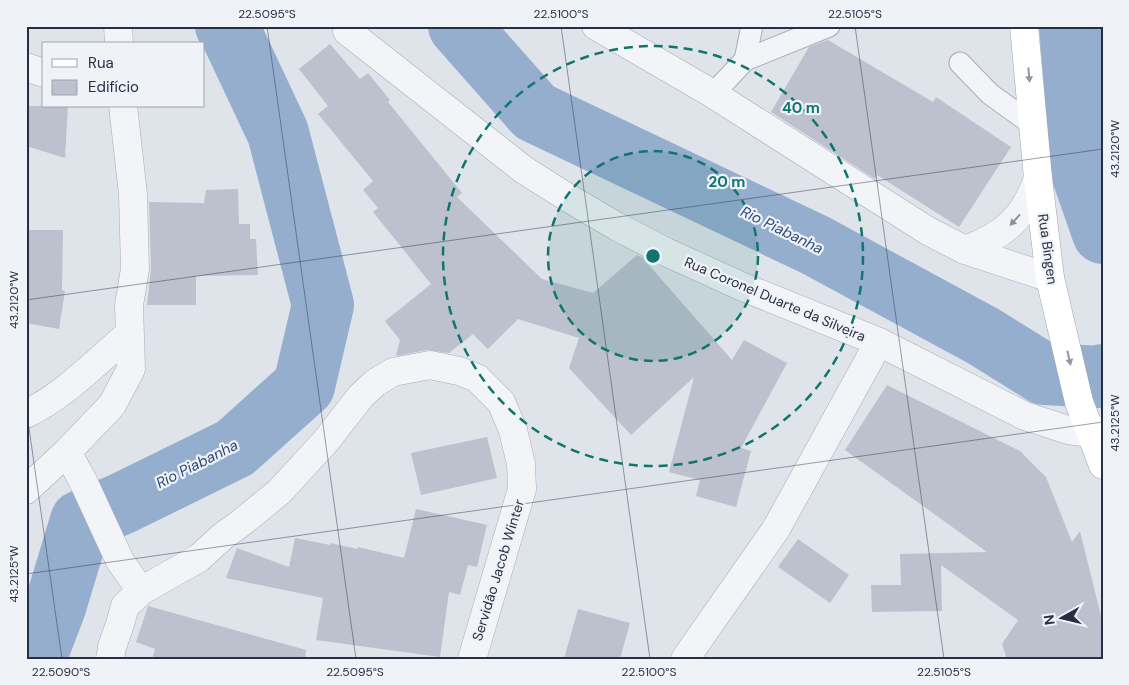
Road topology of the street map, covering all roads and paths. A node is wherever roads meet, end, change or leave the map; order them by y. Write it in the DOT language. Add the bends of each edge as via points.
graph roads {
  1 [pos="118,26"];
  2 [pos="596,26"];
  3 [pos="752,26"];
  4 [pos="830,26"];
  5 [pos="1024,26"];
  6 [pos="347,31"];
  7 [pos="119,42"];
  8 [pos="745,60"];
  9 [pos="960,63"];
  10 [pos="26,68"];
  11 [pos="42,73"];
  12 [pos="713,94"];
  13 [pos="123,108"];
  14 [pos="1033,125"];
  15 [pos="1038,178"];
  16 [pos="965,250"];
  17 [pos="1050,278"];
  18 [pos="129,334"];
  19 [pos="879,342"];
  20 [pos="26,414"];
  21 [pos="1097,431"];
  22 [pos="67,452"];
  23 [pos="1103,465"];
  24 [pos="26,490"];
  25 [pos="141,592"];
  26 [pos="110,659"];
  27 [pos="472,659"];
  28 [pos="685,659"];
  1 -- 7 [label="street"];
  2 -- 12 [label="street"];
  3 -- 8 [label="lane"];
  4 -- 8 [label="lane"];
  5 -- 14 [label="main road, Rua Bingen, one-way"];
  6 -- 19 [label="street, Rua Coronel Duarte da Silveira" via="524,170 578,204 666,252"];
  8 -- 12 [label="lane"];
  9 -- 14 [label="lane" via="990,94"];
  10 -- 11 [label="street"];
  12 -- 16 [label="street" via="928,231"];
  13 -- 18 [label="street" via="133,194 135,269 129,305"];
  14 -- 15 [label="main road, Rua Bingen"];
  15 -- 16 [label="street, one-way" via="1032,196 1010,226"];
  15 -- 17 [label="main road, Rua Bingen"];
  16 -- 17 [label="street"];
  17 -- 21 [label="main road, Rua Bingen, one-way" via="1079,402"];
  18 -- 20 [label="street" via="66,389"];
  18 -- 22 [label="street" via="132,369 112,405"];
  19 -- 21 [label="street, Rua Coronel Duarte da Silveira" via="1025,416 1068,430"];
  19 -- 28 [label="street" via="776,530"];
  21 -- 23 [label="main road, Rua Bingen"];
  22 -- 24 [label="street"];
  22 -- 25 [label="street" via="120,561"];
  25 -- 26 [label="street, Servidão Jacob Winter" via="125,606"];
  25 -- 27 [label="street, Servidão Jacob Winter" via="199,558 279,492 375,383 393,372 430,365 477,378 501,402 513,430 520,464 522,489"];
}
